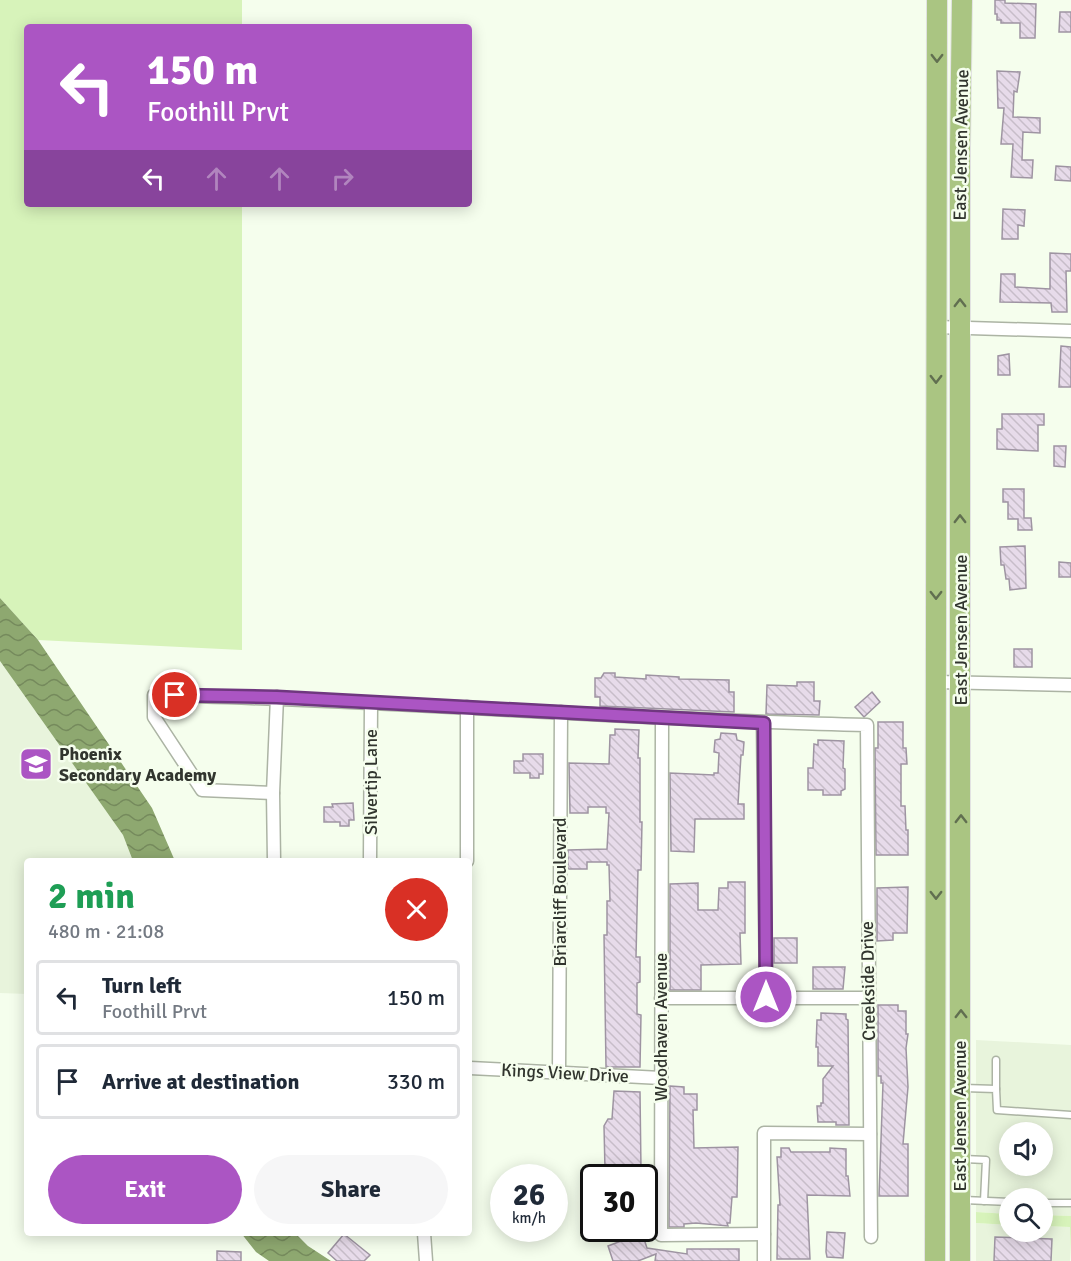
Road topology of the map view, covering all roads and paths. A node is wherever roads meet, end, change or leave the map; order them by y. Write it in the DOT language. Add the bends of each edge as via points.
graph roads {
  1 [pos="937,0"];
  2 [pos="962,0"];
  3 [pos="936,327"];
  4 [pos="960,328"];
  5 [pos="1071,331"];
  6 [pos="961,681"];
  7 [pos="936,682"];
  8 [pos="1071,685"];
  9 [pos="277,697"];
  10 [pos="371,704"];
  11 [pos="467,707"];
  12 [pos="561,712"];
  13 [pos="662,718"];
  14 [pos="764,723"];
  15 [pos="273,793"];
  16 [pos="274,858"];
  17 [pos="370,858"];
  18 [pos="467,858"];
  19 [pos="766,997"];
  20 [pos="661,998"];
  21 [pos="868,998"];
  22 [pos="996,1060"];
  23 [pos="472,1068"];
  24 [pos="559,1072"];
  25 [pos="661,1078"];
  26 [pos="960,1088"];
  27 [pos="996,1089"];
  28 [pos="1071,1115"];
  29 [pos="870,1134"];
  30 [pos="960,1159"];
  31 [pos="960,1200"];
  32 [pos="984,1201"];
  33 [pos="999,1202"];
  34 [pos="1053,1203"];
  35 [pos="1071,1203"];
  36 [pos="764,1234"];
  37 [pos="424,1236"];
  38 [pos="871,1237"];
  39 [pos="426,1261"];
  40 [pos="764,1261"];
  41 [pos="935,1261"];
  42 [pos="960,1261"];
  1 -- 3 [label="main road, East Jensen Avenue, one-way"];
  4 -- 2 [label="main road, East Jensen Avenue, one-way"];
  3 -- 4 [label="street"];
  3 -- 7 [label="main road, East Jensen Avenue, one-way"];
  4 -- 5 [label="street"];
  6 -- 4 [label="main road, East Jensen Avenue, one-way"];
  6 -- 7 [label="street"];
  6 -- 8 [label="street"];
  26 -- 6 [label="main road, East Jensen Avenue, one-way"];
  7 -- 41 [label="main road, East Jensen Avenue, one-way"];
  9 -- 10 [label="street"];
  9 -- 15 [label="street"];
  9 -- 15 [label="street" via="154,695 154,717 202,790"];
  10 -- 11 [label="street"];
  10 -- 17 [label="street, Silvertip Lane"];
  11 -- 12 [label="street"];
  11 -- 18 [label="street"];
  12 -- 13 [label="street"];
  12 -- 24 [label="street, Briarcliff Boulevard"];
  13 -- 14 [label="street"];
  13 -- 20 [label="street, Woodhaven Avenue"];
  14 -- 19 [label="street"];
  14 -- 21 [label="street, Creekside Drive" via="867,725"];
  15 -- 16 [label="street"];
  19 -- 20 [label="street"];
  19 -- 21 [label="street"];
  20 -- 25 [label="street, Woodhaven Avenue"];
  21 -- 29 [label="street, Creekside Drive"];
  22 -- 27 [label="lane"];
  23 -- 24 [label="street, Kings View Drive"];
  24 -- 25 [label="street, Kings View Drive"];
  25 -- 36 [label="street, Woodhaven Avenue" via="661,1235"];
  26 -- 27 [label="lane"];
  26 -- 30 [label="main road, East Jensen Avenue"];
  27 -- 28 [label="lane" via="997,1110"];
  29 -- 36 [label="street" via="764,1133"];
  29 -- 38 [label="street, Creekside Drive"];
  30 -- 31 [label="main road, East Jensen Avenue"];
  30 -- 32 [label="lane" via="986,1161"];
  31 -- 32 [label="lane"];
  31 -- 42 [label="main road, East Jensen Avenue"];
  32 -- 33 [label="lane"];
  34 -- 35 [label="lane"];
  36 -- 40 [label="street"];
  37 -- 39 [label="street"];
}
